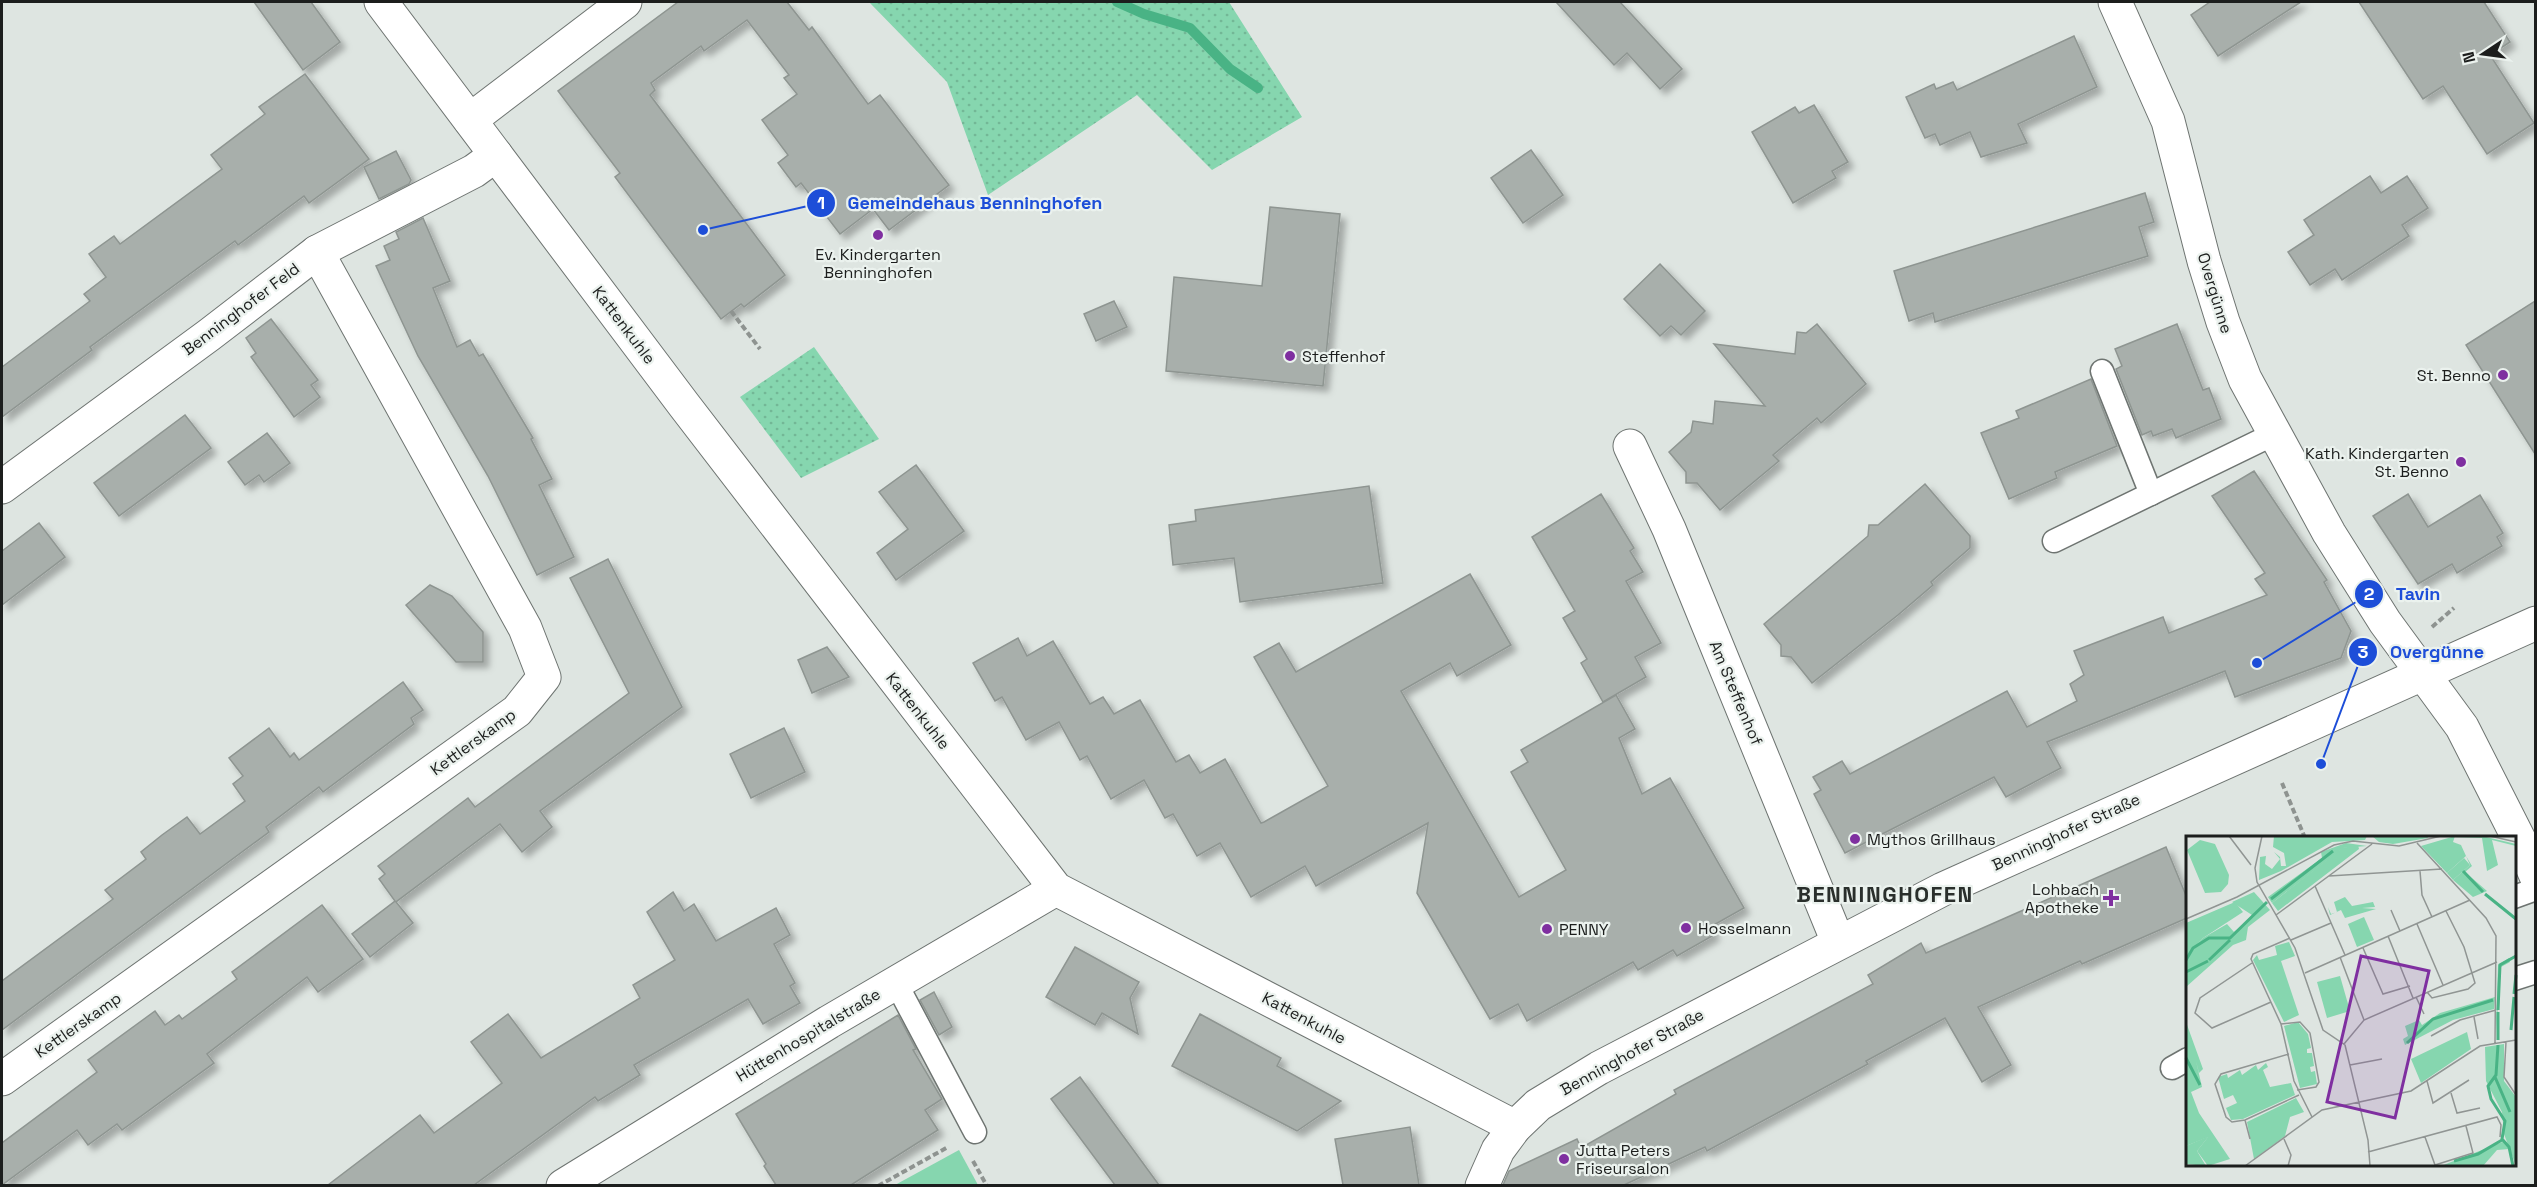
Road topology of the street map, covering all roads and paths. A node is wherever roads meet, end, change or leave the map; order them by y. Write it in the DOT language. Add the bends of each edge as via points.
graph roads {
  1 [pos="381,2"];
  2 [pos="625,2"];
  3 [pos="2115,2"];
  4 [pos="470,120"];
  5 [pos="496,154"];
  6 [pos="317,252"];
  7 [pos="731,311"];
  8 [pos="760,349"];
  9 [pos="2102,371"];
  10 [pos="2274,434"];
  11 [pos="1630,446"];
  12 [pos="2,487"];
  13 [pos="2151,494"];
  14 [pos="2054,542"];
  15 [pos="2535,623"];
  16 [pos="2423,674"];
  17 [pos="2282,783"];
  18 [pos="2305,836"];
  19 [pos="2535,876"];
  20 [pos="1056,889"];
  21 [pos="2535,889"];
  22 [pos="2516,896"];
  23 [pos="1838,942"];
  24 [pos="2535,972"];
  25 [pos="2516,978"];
  26 [pos="896,983"];
  27 [pos="2,1079"];
  28 [pos="1515,1128"];
  29 [pos="975,1132"];
  30 [pos="563,1185"];
  31 [pos="878,1185"];
  32 [pos="1482,1185"];
  1 -- 4 [label="street, Kattenkuhle"];
  2 -- 4 [label="street"];
  3 -- 10 [label="street, Overgünne" via="2168,121 2223,322 2245,379"];
  4 -- 5 [label="street, Kattenkuhle"];
  5 -- 6 [label="street, Benninghofer Feld" via="474,171"];
  5 -- 20 [label="street, Kattenkuhle"];
  6 -- 12 [label="street, Benninghofer Feld"];
  6 -- 27 [label="street, Kettlerskamp" via="525,628 544,677 517,711"];
  7 -- 8 [label="path"];
  9 -- 13 [label="lane"];
  10 -- 13 [label="lane"];
  10 -- 16 [label="street, Overgünne" via="2329,533"];
  11 -- 23 [label="street, Am Steffenhof" via="1669,529"];
  13 -- 14 [label="lane"];
  15 -- 16 [label="street, Benninghofer Straße"];
  16 -- 19 [label="street, Overgünne" via="2462,727"];
  16 -- 23 [label="street, Benninghofer Straße" via="1963,879"];
  17 -- 18 [label="path"];
  20 -- 26 [label="street, Hüttenhospitalstraße"];
  20 -- 28 [label="street, Kattenkuhle"];
  21 -- 22 [label="lane"];
  23 -- 28 [label="street, Benninghofer Straße" via="1567,1086 1538,1105"];
  24 -- 25 [label="lane"];
  26 -- 29 [label="lane"];
  26 -- 30 [label="street, Hüttenhospitalstraße"];
  28 -- 32 [label="street, Benninghofer Straße" via="1498,1150"];
  29 -- 31 [label="path"];
}
